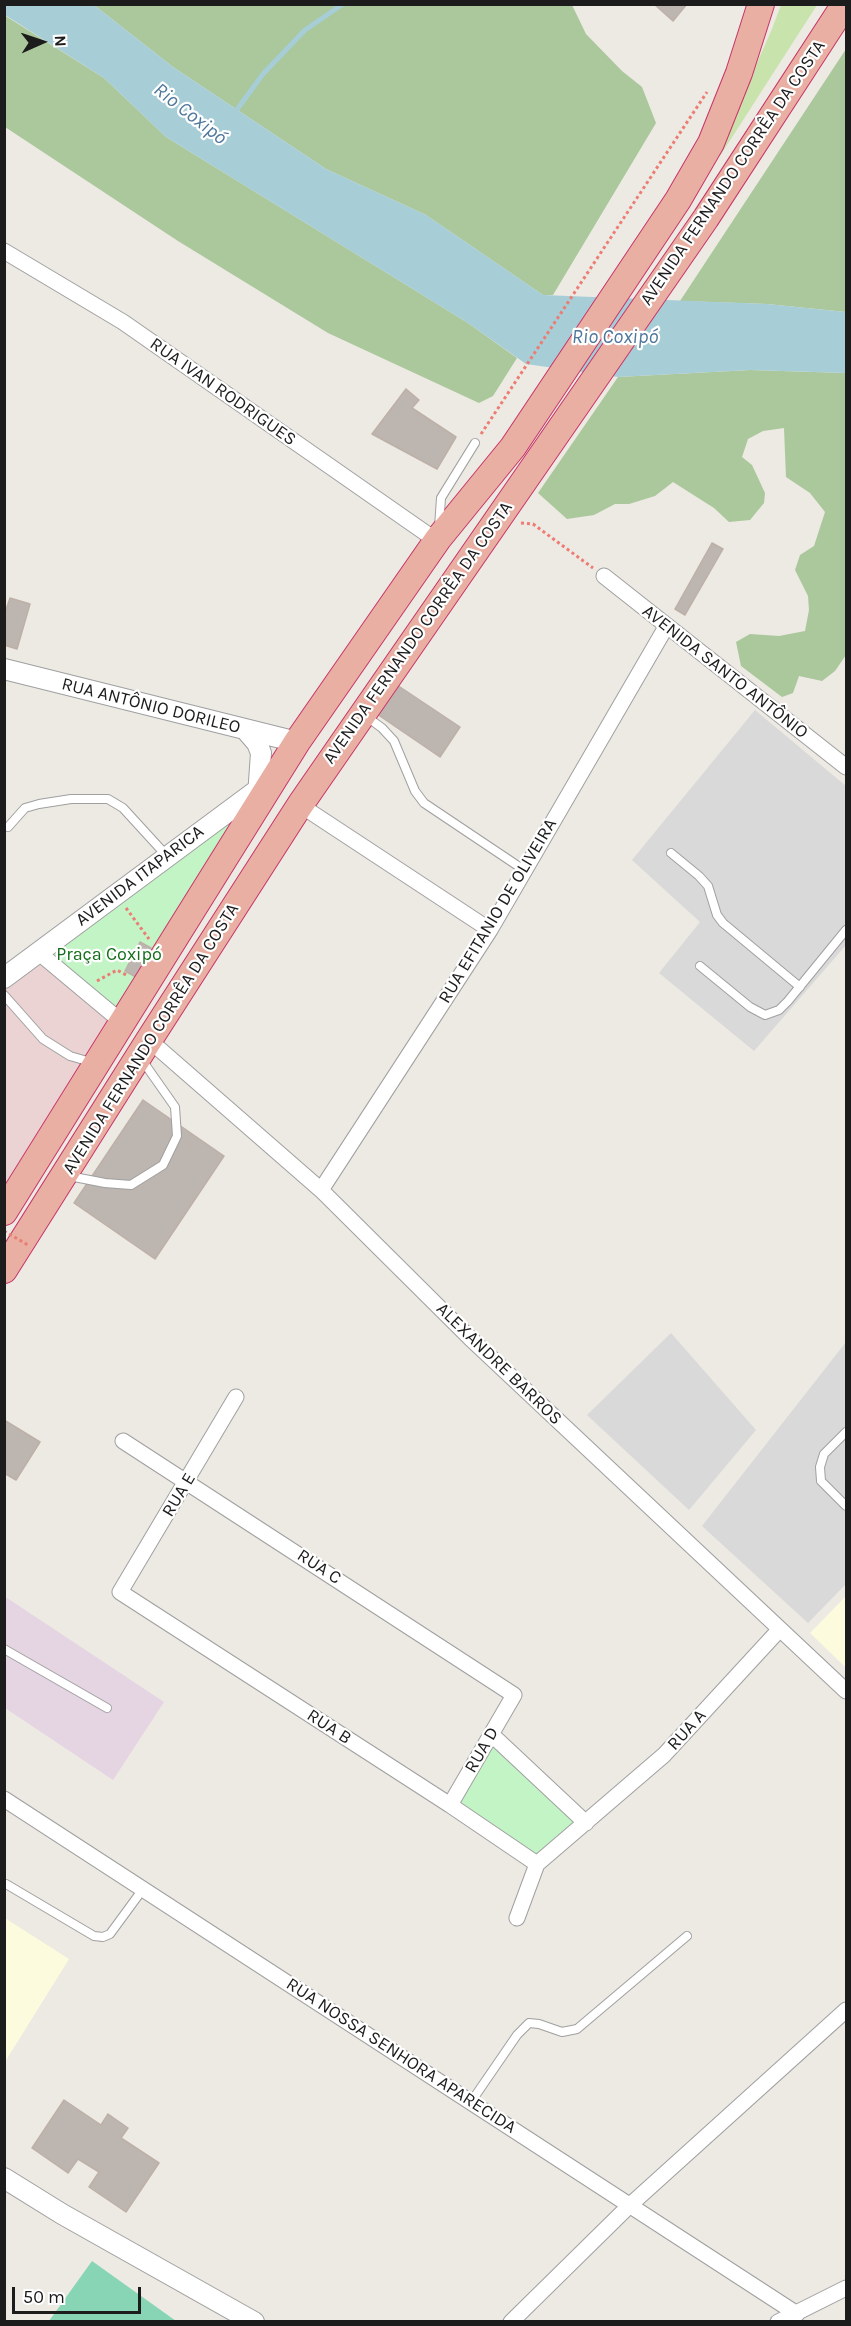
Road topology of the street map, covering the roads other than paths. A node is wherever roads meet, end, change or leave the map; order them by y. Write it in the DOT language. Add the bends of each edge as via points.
graph roads {
  1 [pos="761,4"];
  2 [pos="844,4"];
  3 [pos="4,251"];
  4 [pos="475,443"];
  5 [pos="437,540"];
  6 [pos="604,576"];
  7 [pos="666,627"];
  8 [pos="4,669"];
  9 [pos="362,714"];
  10 [pos="245,729"];
  11 [pos="297,742"];
  12 [pos="846,768"];
  13 [pos="264,790"];
  14 [pos="300,805"];
  15 [pos="8,827"];
  16 [pos="671,854"];
  17 [pos="167,856"];
  18 [pos="524,870"];
  19 [pos="490,930"];
  20 [pos="846,930"];
  21 [pos="38,952"];
  22 [pos="700,966"];
  23 [pos="4,978"];
  24 [pos="800,987"];
  25 [pos="4,995"];
  26 [pos="123,1023"];
  27 [pos="144,1048"];
  28 [pos="98,1064"];
  29 [pos="64,1175"];
  30 [pos="321,1190"];
  31 [pos="4,1212"];
  32 [pos="4,1270"];
  33 [pos="236,1397"];
  34 [pos="846,1432"];
  35 [pos="123,1441"];
  36 [pos="187,1482"];
  37 [pos="846,1506"];
  38 [pos="120,1592"];
  39 [pos="780,1629"];
  40 [pos="4,1648"];
  41 [pos="846,1691"];
  42 [pos="514,1695"];
  43 [pos="107,1708"];
  44 [pos="491,1734"];
  45 [pos="4,1799"];
  46 [pos="450,1805"];
  47 [pos="586,1823"];
  48 [pos="537,1864"];
  49 [pos="6,1884"];
  50 [pos="142,1889"];
  51 [pos="517,1918"];
  52 [pos="687,1936"];
  53 [pos="846,2010"];
  54 [pos="471,2102"];
  55 [pos="4,2178"];
  56 [pos="629,2206"];
  57 [pos="846,2288"];
  58 [pos="797,2314"];
  59 [pos="255,2322"];
  60 [pos="511,2322"];
  61 [pos="778,2322"];
  1 -- 5 [label="highway, AVENIDA FERNANDO CORRÊA DA COSTA" via="711,143 678,201 513,447"];
  2 -- 9 [label="highway, AVENIDA FERNANDO CORRÊA DA COSTA" via="706,218"];
  3 -- 5 [label="street, RUA IVAN RODRIGUES" via="123,322"];
  4 -- 5 [label="lane" via="441,498"];
  5 -- 11 [label="highway, AVENIDA FERNANDO CORRÊA DA COSTA"];
  6 -- 7 [label="street, AVENIDA SANTO ANTÔNIO"];
  7 -- 12 [label="street, AVENIDA SANTO ANTÔNIO"];
  7 -- 18 [label="street, RUA EFITANIO DE OLIVEIRA"];
  8 -- 10 [label="street, RUA ANTÔNIO DORILEO"];
  9 -- 14 [label="highway, AVENIDA FERNANDO CORRÊA DA COSTA"];
  9 -- 18 [label="lane" via="394,741 424,803"];
  10 -- 11 [label="street, RUA ANTÔNIO DORILEO"];
  10 -- 13 [label="street" via="261,753"];
  11 -- 13 [label="highway, AVENIDA FERNANDO CORRÊA DA COSTA"];
  13 -- 17 [label="street, AVENIDA ITAPARICA"];
  13 -- 26 [label="highway, AVENIDA FERNANDO CORRÊA DA COSTA"];
  14 -- 19 [label="street"];
  14 -- 27 [label="highway, AVENIDA FERNANDO CORRÊA DA COSTA"];
  15 -- 17 [label="lane" via="25,808 39,804 108,799 123,808"];
  16 -- 24 [label="lane" via="708,886 723,923"];
  17 -- 21 [label="street, AVENIDA ITAPARICA"];
  18 -- 19 [label="street, RUA EFITANIO DE OLIVEIRA"];
  19 -- 30 [label="street, RUA EFITANIO DE OLIVEIRA"];
  20 -- 24 [label="lane"];
  21 -- 23 [label="street, AVENIDA ITAPARICA"];
  21 -- 26 [label="street"];
  22 -- 24 [label="lane" via="765,1015 779,1010"];
  25 -- 28 [label="lane" via="43,1040 70,1056"];
  26 -- 28 [label="highway, AVENIDA FERNANDO CORRÊA DA COSTA"];
  27 -- 29 [label="highway, AVENIDA FERNANDO CORRÊA DA COSTA"];
  27 -- 29 [label="lane" via="175,1107 177,1136 163,1165 131,1185"];
  27 -- 30 [label="street, ALEXANDRE BARROS"];
  28 -- 31 [label="highway, AVENIDA FERNANDO CORRÊA DA COSTA"];
  29 -- 32 [label="highway, AVENIDA FERNANDO CORRÊA DA COSTA"];
  30 -- 39 [label="street, ALEXANDRE BARROS" via="470,1338"];
  33 -- 36 [label="street, RUA E"];
  34 -- 37 [label="lane" via="824,1454 820,1467 821,1481"];
  35 -- 36 [label="street, RUA C"];
  36 -- 38 [label="street, RUA E"];
  36 -- 42 [label="street, RUA C"];
  38 -- 46 [label="street, RUA B"];
  39 -- 41 [label="street, ALEXANDRE BARROS"];
  39 -- 47 [label="street, RUA A" via="664,1755"];
  40 -- 43 [label="lane"];
  42 -- 44 [label="street, RUA D"];
  44 -- 46 [label="street, RUA D"];
  44 -- 47 [label="street"];
  45 -- 50 [label="street, RUA NOSSA SENHORA APARECIDA"];
  46 -- 48 [label="street, RUA B"];
  47 -- 48 [label="street, RUA A"];
  48 -- 51 [label="street, RUA A"];
  49 -- 50 [label="lane" via="94,1936 103,1937 110,1934"];
  50 -- 54 [label="street, RUA NOSSA SENHORA APARECIDA"];
  52 -- 54 [label="lane" via="577,2030 561,2032 529,2023"];
  53 -- 56 [label="street"];
  54 -- 56 [label="street, RUA NOSSA SENHORA APARECIDA"];
  55 -- 59 [label="street"];
  56 -- 58 [label="street, RUA NOSSA SENHORA APARECIDA"];
  56 -- 60 [label="street"];
  57 -- 58 [label="street"];
  58 -- 61 [label="street"];
}
